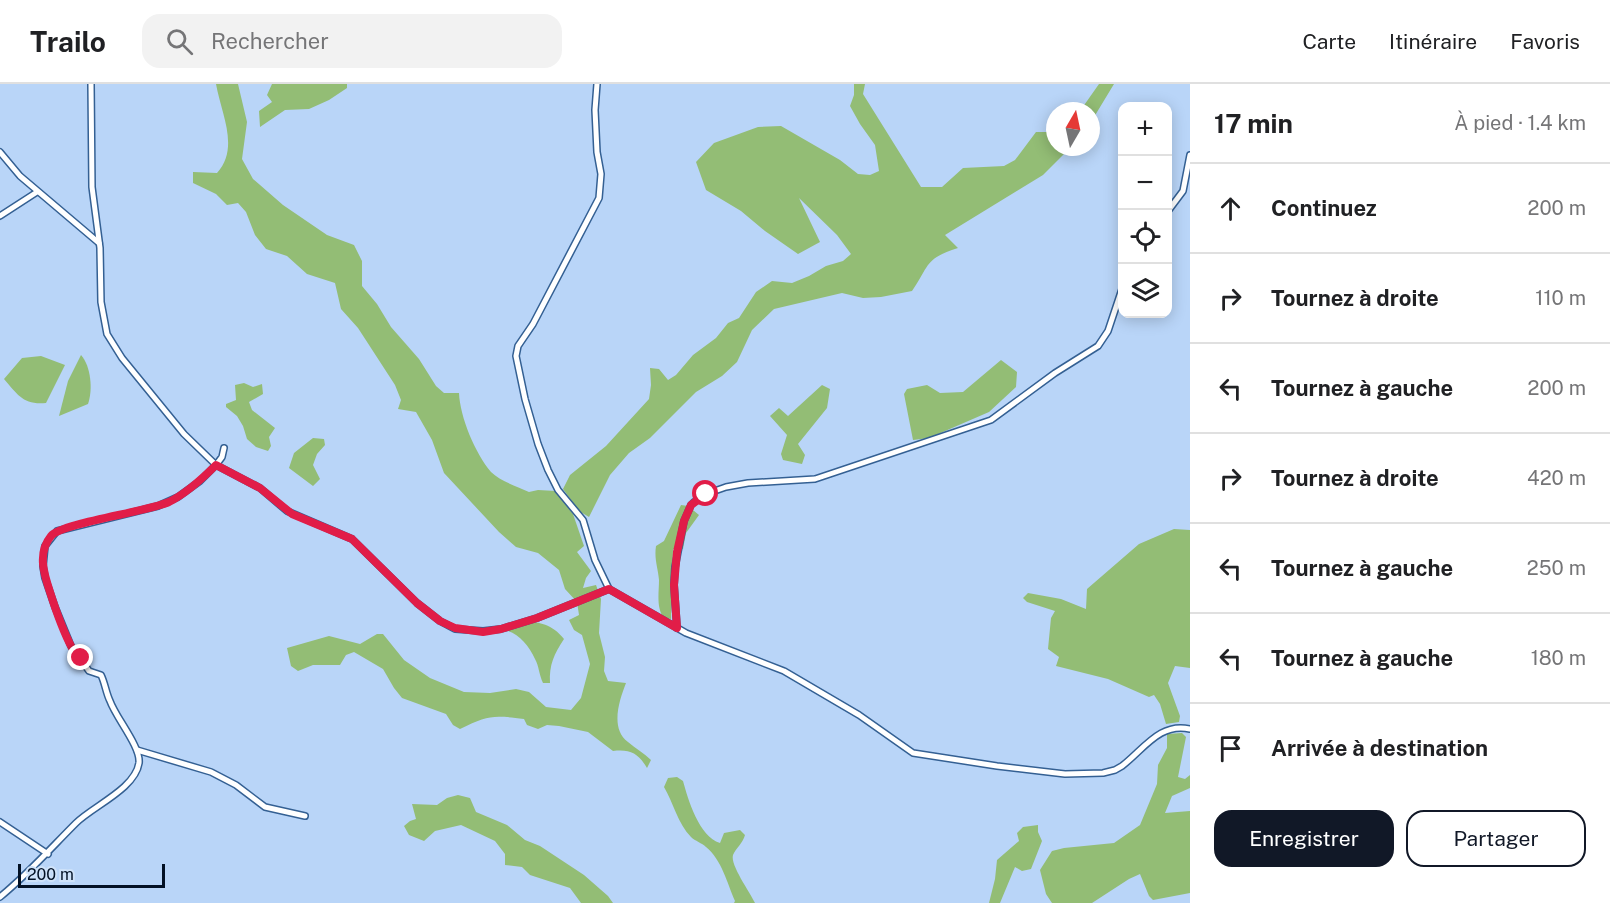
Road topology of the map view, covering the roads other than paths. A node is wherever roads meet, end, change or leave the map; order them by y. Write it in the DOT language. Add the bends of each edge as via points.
graph roads {
  1 [pos="91,84"];
  2 [pos="597,84"];
  3 [pos="0,152"];
  4 [pos="1190,155"];
  5 [pos="37,192"];
  6 [pos="1168,210"];
  7 [pos="0,216"];
  8 [pos="99,243"];
  9 [pos="1118,301"];
  10 [pos="224,448"];
  11 [pos="216,465"];
  12 [pos="609,589"];
  13 [pos="677,628"];
  14 [pos="1190,729"];
  15 [pos="137,750"];
  16 [pos="304,816"];
  17 [pos="0,822"];
  18 [pos="48,854"];
  19 [pos="0,897"];
  1 -- 8 [label="street" via="92,187"];
  2 -- 12 [label="street" via="599,198 516,356 548,470 558,490 583,520"];
  3 -- 5 [label="street"];
  4 -- 6 [label="street" via="1182,191"];
  5 -- 7 [label="street"];
  5 -- 8 [label="street"];
  8 -- 11 [label="street" via="100,302 112,344 177,426"];
  9 -- 13 [label="street" via="1108,331 1098,346 991,420 815,479 726,487 694,502 684,521 675,567"];
  10 -- 11 [label="street"];
  11 -- 12 [label="street" via="260,488 292,514 352,539 417,603 455,628 483,632 501,629"];
  11 -- 15 [label="street" via="169,502 57,531 45,546 45,578 71,646 89,671 101,675 110,702"];
  12 -- 13 [label="street"];
  13 -- 14 [label="street" via="784,671 859,715 908,750 922,755 1065,774 1103,773 1122,766 1164,730"];
  15 -- 16 [label="street" via="211,772 265,807"];
  15 -- 18 [label="street" via="139,766 130,780 78,821"];
  17 -- 18 [label="street"];
  18 -- 19 [label="street"];
}
